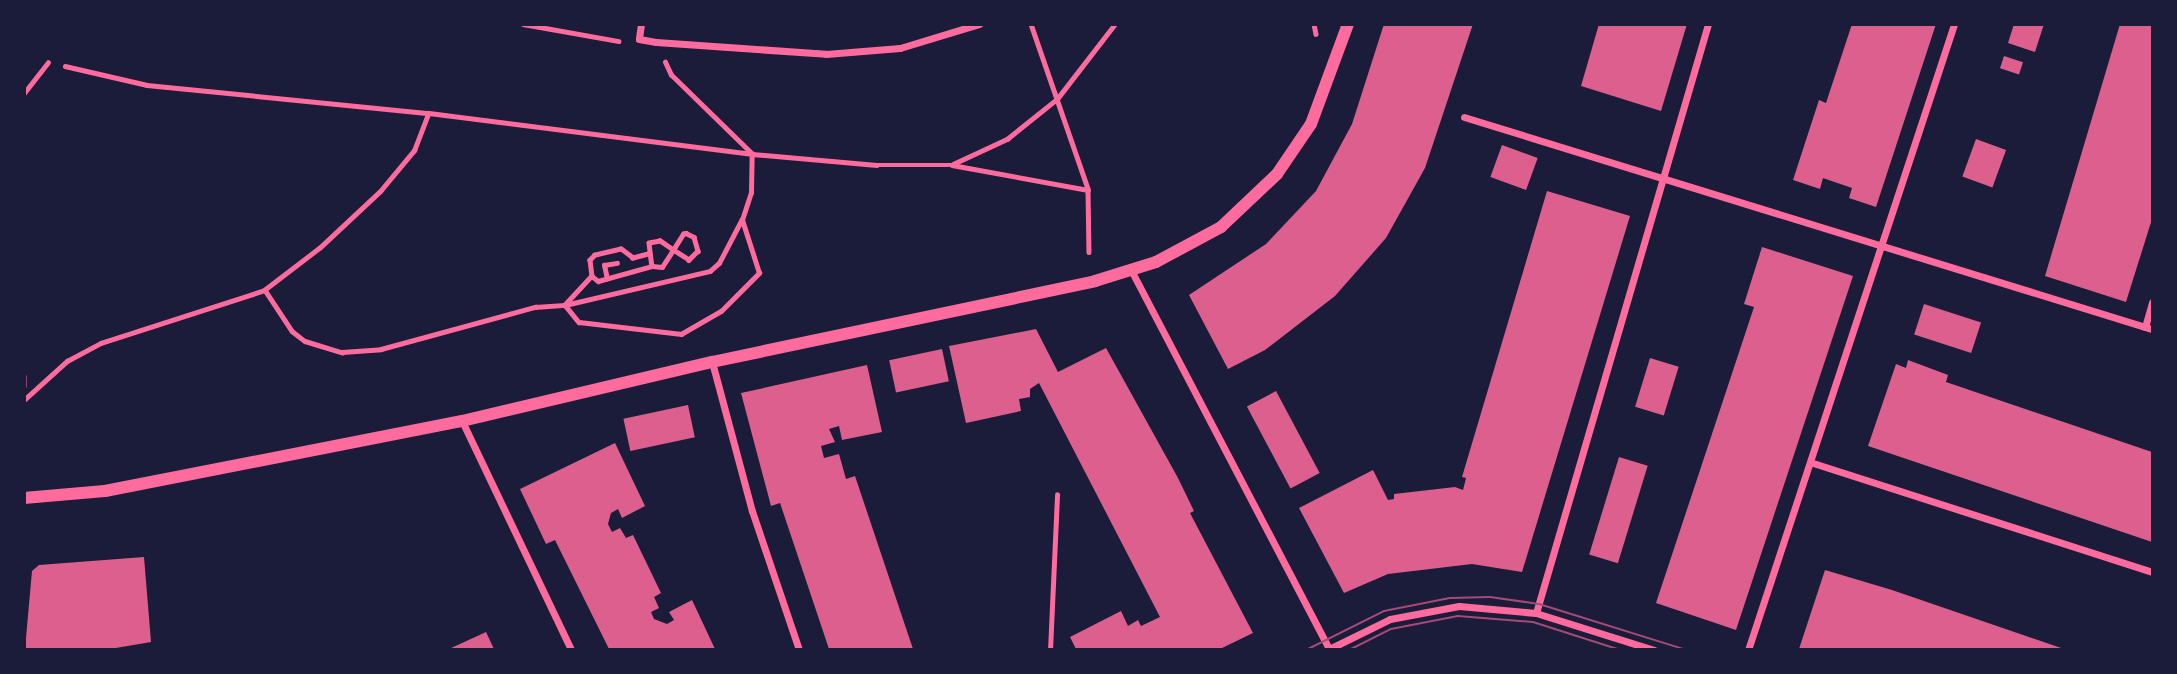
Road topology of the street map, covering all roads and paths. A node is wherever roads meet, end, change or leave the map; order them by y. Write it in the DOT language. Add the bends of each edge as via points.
graph roads {
  1 [pos="523,24"];
  2 [pos="641,24"];
  3 [pos="979,24"];
  4 [pos="1031,24"];
  5 [pos="1115,24"];
  6 [pos="1314,24"];
  7 [pos="1348,24"];
  8 [pos="1708,24"];
  9 [pos="1954,24"];
  10 [pos="1316,34"];
  11 [pos="639,39"];
  12 [pos="656,42"];
  13 [pos="48,62"];
  14 [pos="24,93"];
  15 [pos="1057,99"];
  16 [pos="429,113"];
  17 [pos="1464,117"];
  18 [pos="752,154"];
  19 [pos="952,165"];
  20 [pos="1662,181"];
  21 [pos="1088,190"];
  22 [pos="742,220"];
  23 [pos="1881,246"];
  24 [pos="673,250"];
  25 [pos="1089,252"];
  26 [pos="648,254"];
  27 [pos="617,262"];
  28 [pos="652,266"];
  29 [pos="1131,270"];
  30 [pos="592,276"];
  31 [pos="607,279"];
  32 [pos="265,290"];
  33 [pos="2152,302"];
  34 [pos="565,305"];
  35 [pos="2149,328"];
  36 [pos="712,362"];
  37 [pos="24,376"];
  38 [pos="24,386"];
  39 [pos="24,400"];
  40 [pos="463,421"];
  41 [pos="1813,463"];
  42 [pos="1057,494"];
  43 [pos="24,498"];
  44 [pos="2152,572"];
  45 [pos="1536,613"];
  46 [pos="571,649"];
  47 [pos="799,649"];
  48 [pos="1050,649"];
  49 [pos="1328,649"];
  50 [pos="1654,649"];
  51 [pos="1748,649"];
  1 -- 11 [label="path" via="608,42"];
  2 -- 11 [label="street"];
  3 -- 12 [label="street" via="864,54 789,54"];
  4 -- 15 [label="path"];
  5 -- 15 [label="path"];
  6 -- 10 [label="path"];
  7 -- 29 [label="street" via="1311,124 1277,174 1210,234"];
  8 -- 20 [label="street"];
  9 -- 23 [label="street"];
  11 -- 12 [label="street"];
  12 -- 18 [label="path" via="671,75"];
  13 -- 14 [label="lane"];
  13 -- 16 [label="path" via="147,85"];
  15 -- 19 [label="path" via="1007,139"];
  15 -- 21 [label="path"];
  16 -- 18 [label="path"];
  16 -- 32 [label="path" via="415,150 381,191 320,248"];
  17 -- 20 [label="street"];
  18 -- 19 [label="path" via="877,165"];
  18 -- 22 [label="path" via="751,193"];
  19 -- 21 [label="path"];
  20 -- 23 [label="street"];
  20 -- 45 [label="street"];
  21 -- 25 [label="path"];
  22 -- 34 [label="path" via="710,271"];
  22 -- 34 [label="path" via="745,240 759,268 757,277 721,311 681,334 579,322"];
  23 -- 35 [label="street"];
  23 -- 41 [label="street"];
  24 -- 24 [label="path" via="686,233 694,237 698,251 689,260"];
  24 -- 26 [label="path" via="653,241 647,246"];
  24 -- 28 [label="path" via="662,267"];
  26 -- 28 [label="path"];
  26 -- 30 [label="path" via="633,258 621,249 592,256"];
  27 -- 31 [label="path" via="604,265"];
  28 -- 31 [label="path"];
  29 -- 36 [label="street"];
  29 -- 49 [label="street"];
  30 -- 31 [label="path" via="598,281"];
  30 -- 34 [label="path"];
  32 -- 34 [label="path" via="304,341 342,352 381,349 535,307"];
  32 -- 39 [label="path" via="101,343 67,361"];
  33 -- 35 [label="street"];
  36 -- 40 [label="street"];
  36 -- 47 [label="street" via="752,511"];
  37 -- 38 [label="path"];
  40 -- 43 [label="street" via="105,491"];
  40 -- 46 [label="street"];
  41 -- 44 [label="street"];
  41 -- 51 [label="street"];
  42 -- 48 [label="lane"];
  45 -- 49 [label="street" via="1459,606 1421,612 1390,619"];
  45 -- 50 [label="street"];
}
